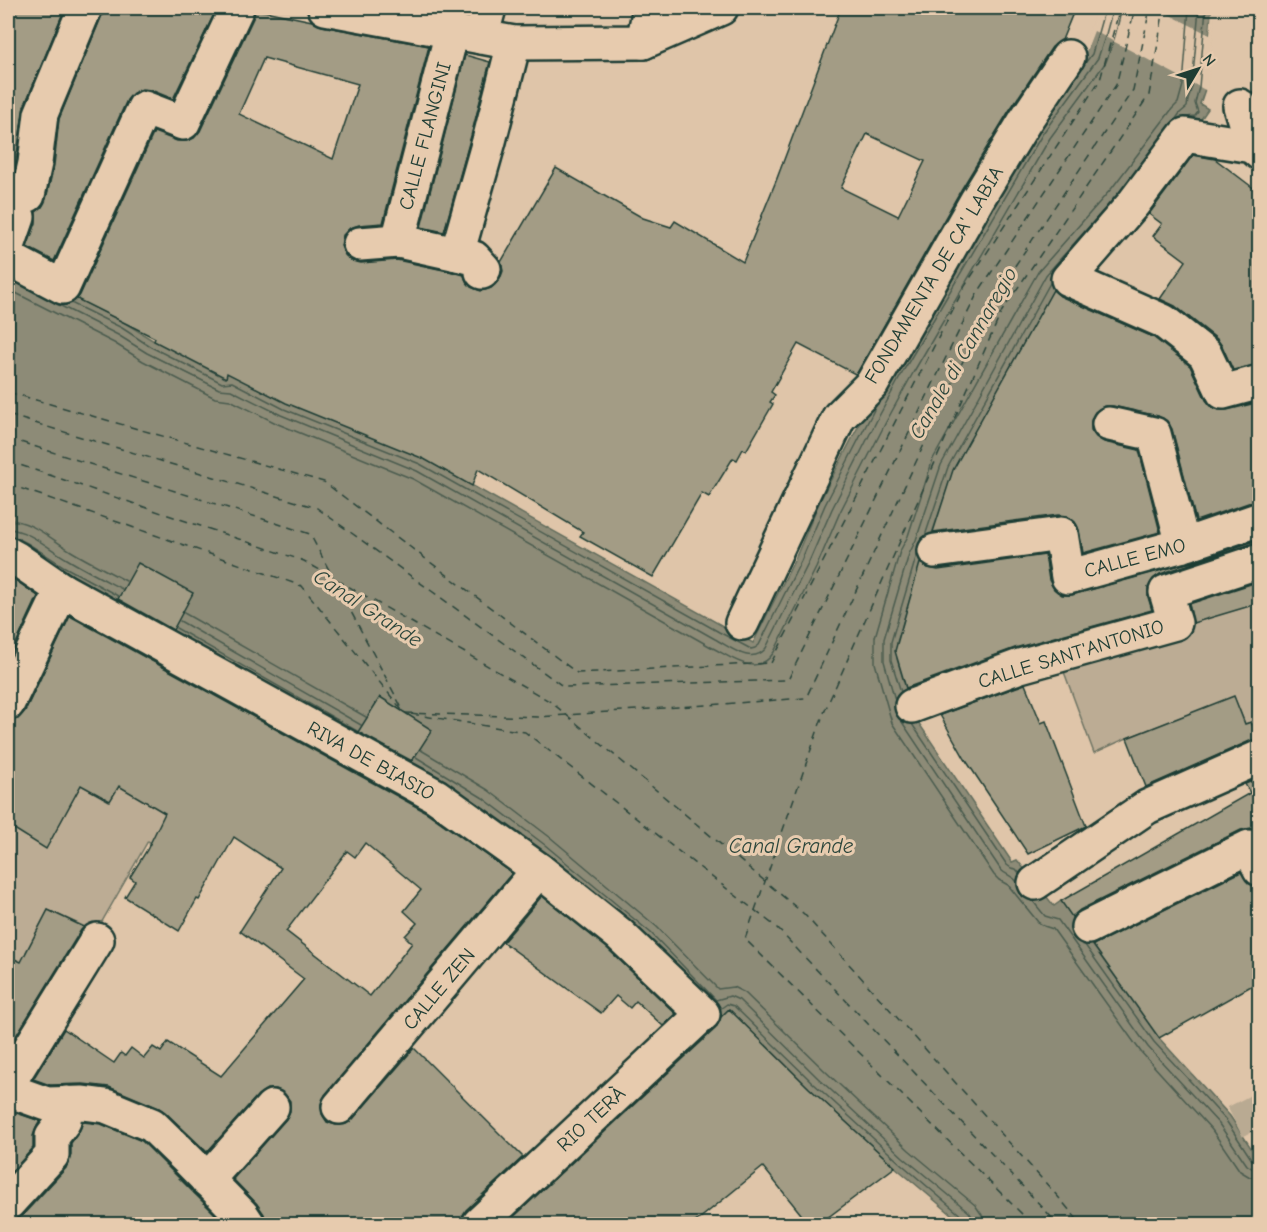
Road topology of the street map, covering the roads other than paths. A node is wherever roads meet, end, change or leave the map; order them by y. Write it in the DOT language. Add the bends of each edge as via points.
graph roads {
  1 [pos="85,8"];
  2 [pos="237,8"];
  3 [pos="324,8"];
  4 [pos="650,8"];
  5 [pos="721,8"];
  6 [pos="487,32"];
  7 [pos="643,42"];
  8 [pos="1068,57"];
  9 [pos="1240,106"];
  10 [pos="1256,149"];
  11 [pos="20,214"];
  12 [pos="398,241"];
  13 [pos="360,244"];
  14 [pos="8,258"];
  15 [pos="1260,382"];
  16 [pos="1109,424"];
  17 [pos="1260,519"];
  18 [pos="1184,545"];
  19 [pos="934,551"];
  20 [pos="8,554"];
  21 [pos="1260,561"];
  22 [pos="62,590"];
  23 [pos="742,623"];
  24 [pos="8,703"];
  25 [pos="912,706"];
  26 [pos="1260,757"];
  27 [pos="1254,858"];
  28 [pos="539,870"];
  29 [pos="1035,883"];
  30 [pos="1088,927"];
  31 [pos="97,940"];
  32 [pos="703,1014"];
  33 [pos="8,1084"];
  34 [pos="8,1090"];
  35 [pos="66,1103"];
  36 [pos="272,1107"];
  37 [pos="339,1107"];
  38 [pos="207,1180"];
  39 [pos="8,1203"];
  40 [pos="248,1224"];
  41 [pos="479,1224"];
  1 -- 11 [label="street" via="41,114 35,163"];
  2 -- 14 [label="street" via="183,123 144,108 63,286"];
  3 -- 6 [label="street"];
  4 -- 7 [label="street"];
  5 -- 7 [label="street"];
  6 -- 7 [label="street"];
  6 -- 12 [label="street, CALLE FLANGINI"];
  6 -- 12 [label="street" via="489,141 462,259"];
  8 -- 23 [label="street, FONDAMENTA DE CA' LABIA" via="1013,141 872,384 839,417"];
  9 -- 10 [label="street"];
  10 -- 15 [label="street" via="1185,135 1133,204 1068,279 1163,321 1205,354 1222,392"];
  12 -- 13 [label="street"];
  16 -- 18 [label="street" via="1154,434"];
  17 -- 18 [label="street, CALLE EMO"];
  18 -- 19 [label="street, CALLE EMO" via="1068,576 1061,534"];
  20 -- 22 [label="street, RIVA DE BIASIO"];
  21 -- 25 [label="street, CALLE SANT'ANTONIO" via="1166,592 1175,623 1020,666"];
  22 -- 24 [label="street"];
  22 -- 28 [label="street, RIVA DE BIASIO" via="436,796"];
  26 -- 29 [label="street" via="1147,807"];
  27 -- 30 [label="street"];
  28 -- 32 [label="street, RIVA DE BIASIO" via="619,934"];
  28 -- 37 [label="street, CALLE ZEN"];
  31 -- 33 [label="street"];
  32 -- 41 [label="street, RIO TERÀ"];
  34 -- 35 [label="street" via="46,1104"];
  35 -- 38 [label="street" via="106,1106 152,1125"];
  35 -- 39 [label="street" via="64,1121 52,1137 51,1155"];
  36 -- 38 [label="street"];
  38 -- 40 [label="street"];
}
